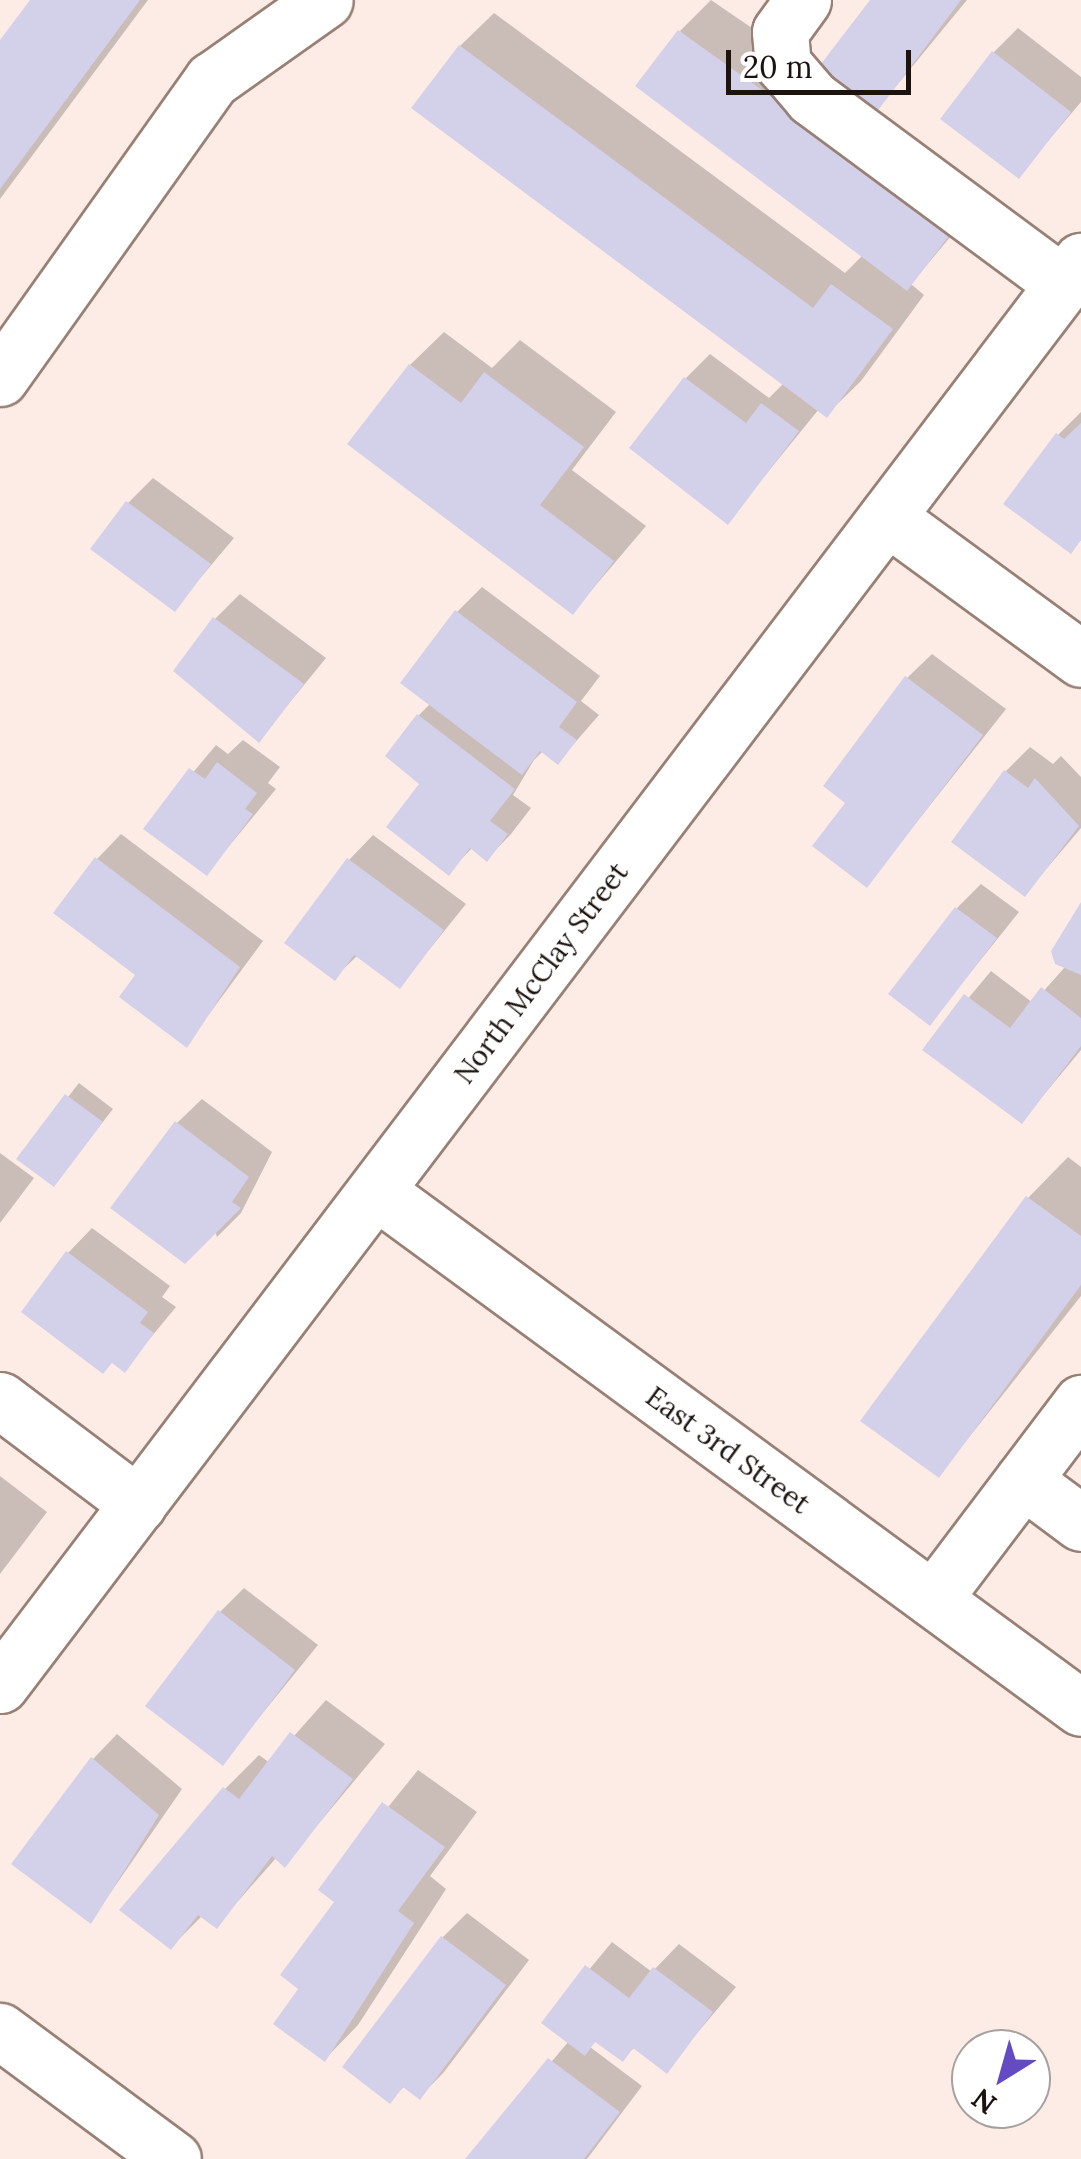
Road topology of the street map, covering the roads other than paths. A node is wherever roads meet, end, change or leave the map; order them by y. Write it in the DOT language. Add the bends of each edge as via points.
graph roads {
  1 [pos="325,0"];
  2 [pos="803,0"];
  3 [pos="1072,273"];
  4 [pos="0,378"];
  5 [pos="887,517"];
  6 [pos="1081,659"];
  7 [pos="376,1191"];
  8 [pos="0,1400"];
  9 [pos="1081,1403"];
  10 [pos="1023,1480"];
  11 [pos="138,1504"];
  12 [pos="1081,1522"];
  13 [pos="933,1600"];
  14 [pos="0,1686"];
  15 [pos="1081,1708"];
  16 [pos="0,2030"];
  17 [pos="173,2159"];
  1 -- 4 [label="street" via="212,80"];
  2 -- 3 [label="street" via="780,32 783,64 812,98"];
  3 -- 5 [label="street, North McClay Street"];
  5 -- 6 [label="street"];
  5 -- 7 [label="street, North McClay Street"];
  7 -- 11 [label="street, North McClay Street"];
  7 -- 13 [label="street, East 3rd Street"];
  8 -- 11 [label="street"];
  9 -- 10 [label="street"];
  10 -- 12 [label="street"];
  10 -- 13 [label="street"];
  11 -- 14 [label="street, North McClay Street"];
  13 -- 15 [label="street, East 3rd Street"];
  16 -- 17 [label="street"];
}
